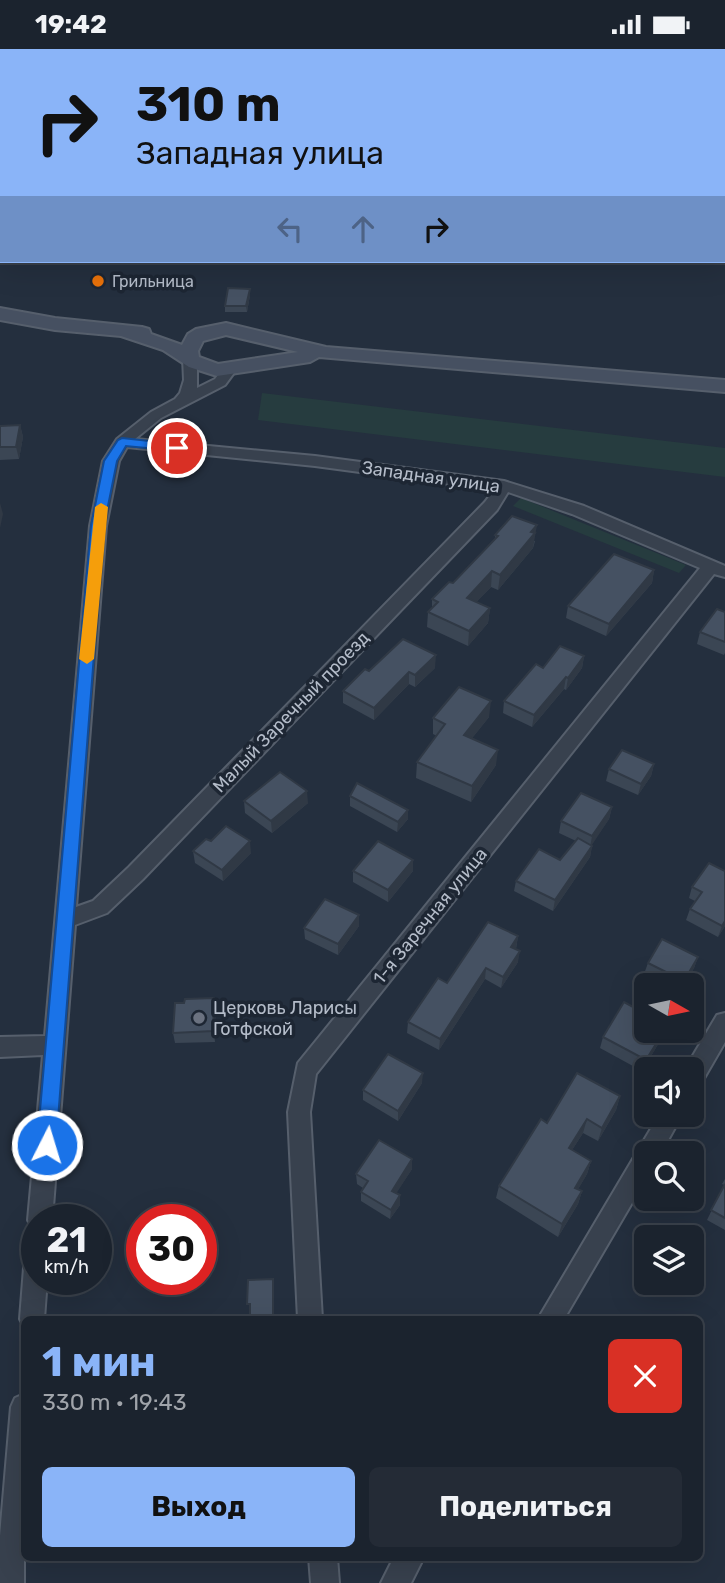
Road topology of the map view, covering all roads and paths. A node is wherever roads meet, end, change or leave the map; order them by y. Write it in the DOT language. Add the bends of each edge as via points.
graph roads {
  1 [pos="0,314"];
  2 [pos="126,332"];
  3 [pos="203,333"];
  4 [pos="256,337"];
  5 [pos="326,353"];
  6 [pos="190,358"];
  7 [pos="249,364"];
  8 [pos="229,370"];
  9 [pos="725,380"];
  10 [pos="681,383"];
  11 [pos="725,386"];
  12 [pos="725,393"];
  13 [pos="182,400"];
  14 [pos="122,442"];
  15 [pos="504,486"];
  16 [pos="718,569"];
  17 [pos="65,920"];
  18 [pos="725,1022"];
  19 [pos="56,1045"];
  20 [pos="0,1047"];
  21 [pos="704,1058"];
  22 [pos="634,1177"];
  23 [pos="41,1204"];
  24 [pos="34,1295"];
  25 [pos="32,1316"];
  26 [pos="310,1316"];
  27 [pos="552,1316"];
  28 [pos="21,1445"];
  29 [pos="323,1561"];
  30 [pos="408,1561"];
  31 [pos="10,1583"];
  32 [pos="325,1583"];
  33 [pos="395,1583"];
  1 -- 2 [label="street"];
  2 -- 3 [label="street"];
  2 -- 6 [label="street" via="170,346"];
  3 -- 4 [label="street" via="226,328"];
  3 -- 6 [label="street" via="190,344"];
  4 -- 5 [label="street"];
  4 -- 7 [label="street" via="261,350"];
  5 -- 7 [label="street"];
  5 -- 10 [label="street"];
  6 -- 8 [label="street" via="205,368"];
  6 -- 13 [label="street" via="192,383"];
  7 -- 8 [label="street"];
  8 -- 13 [label="street" via="220,382"];
  9 -- 10 [label="street"];
  10 -- 11 [label="street"];
  10 -- 12 [label="street"];
  13 -- 14 [label="street"];
  14 -- 15 [label="street, Западная улица"];
  14 -- 17 [label="street" via="111,461 98,526"];
  15 -- 16 [label="street, Западная улица" via="578,510"];
  15 -- 17 [label="street, Малый Заречный проезд" via="491,506 136,873 100,907"];
  16 -- 26 [label="street, 1-я Заречная улица" via="306,1070 299,1112"];
  17 -- 19 [label="street"];
  18 -- 21 [label="street"];
  19 -- 20 [label="street"];
  19 -- 23 [label="street"];
  22 -- 27 [label="street"];
  24 -- 25 [label="street"];
  28 -- 31 [label="street"];
  29 -- 32 [label="street"];
  30 -- 33 [label="street"];
}
